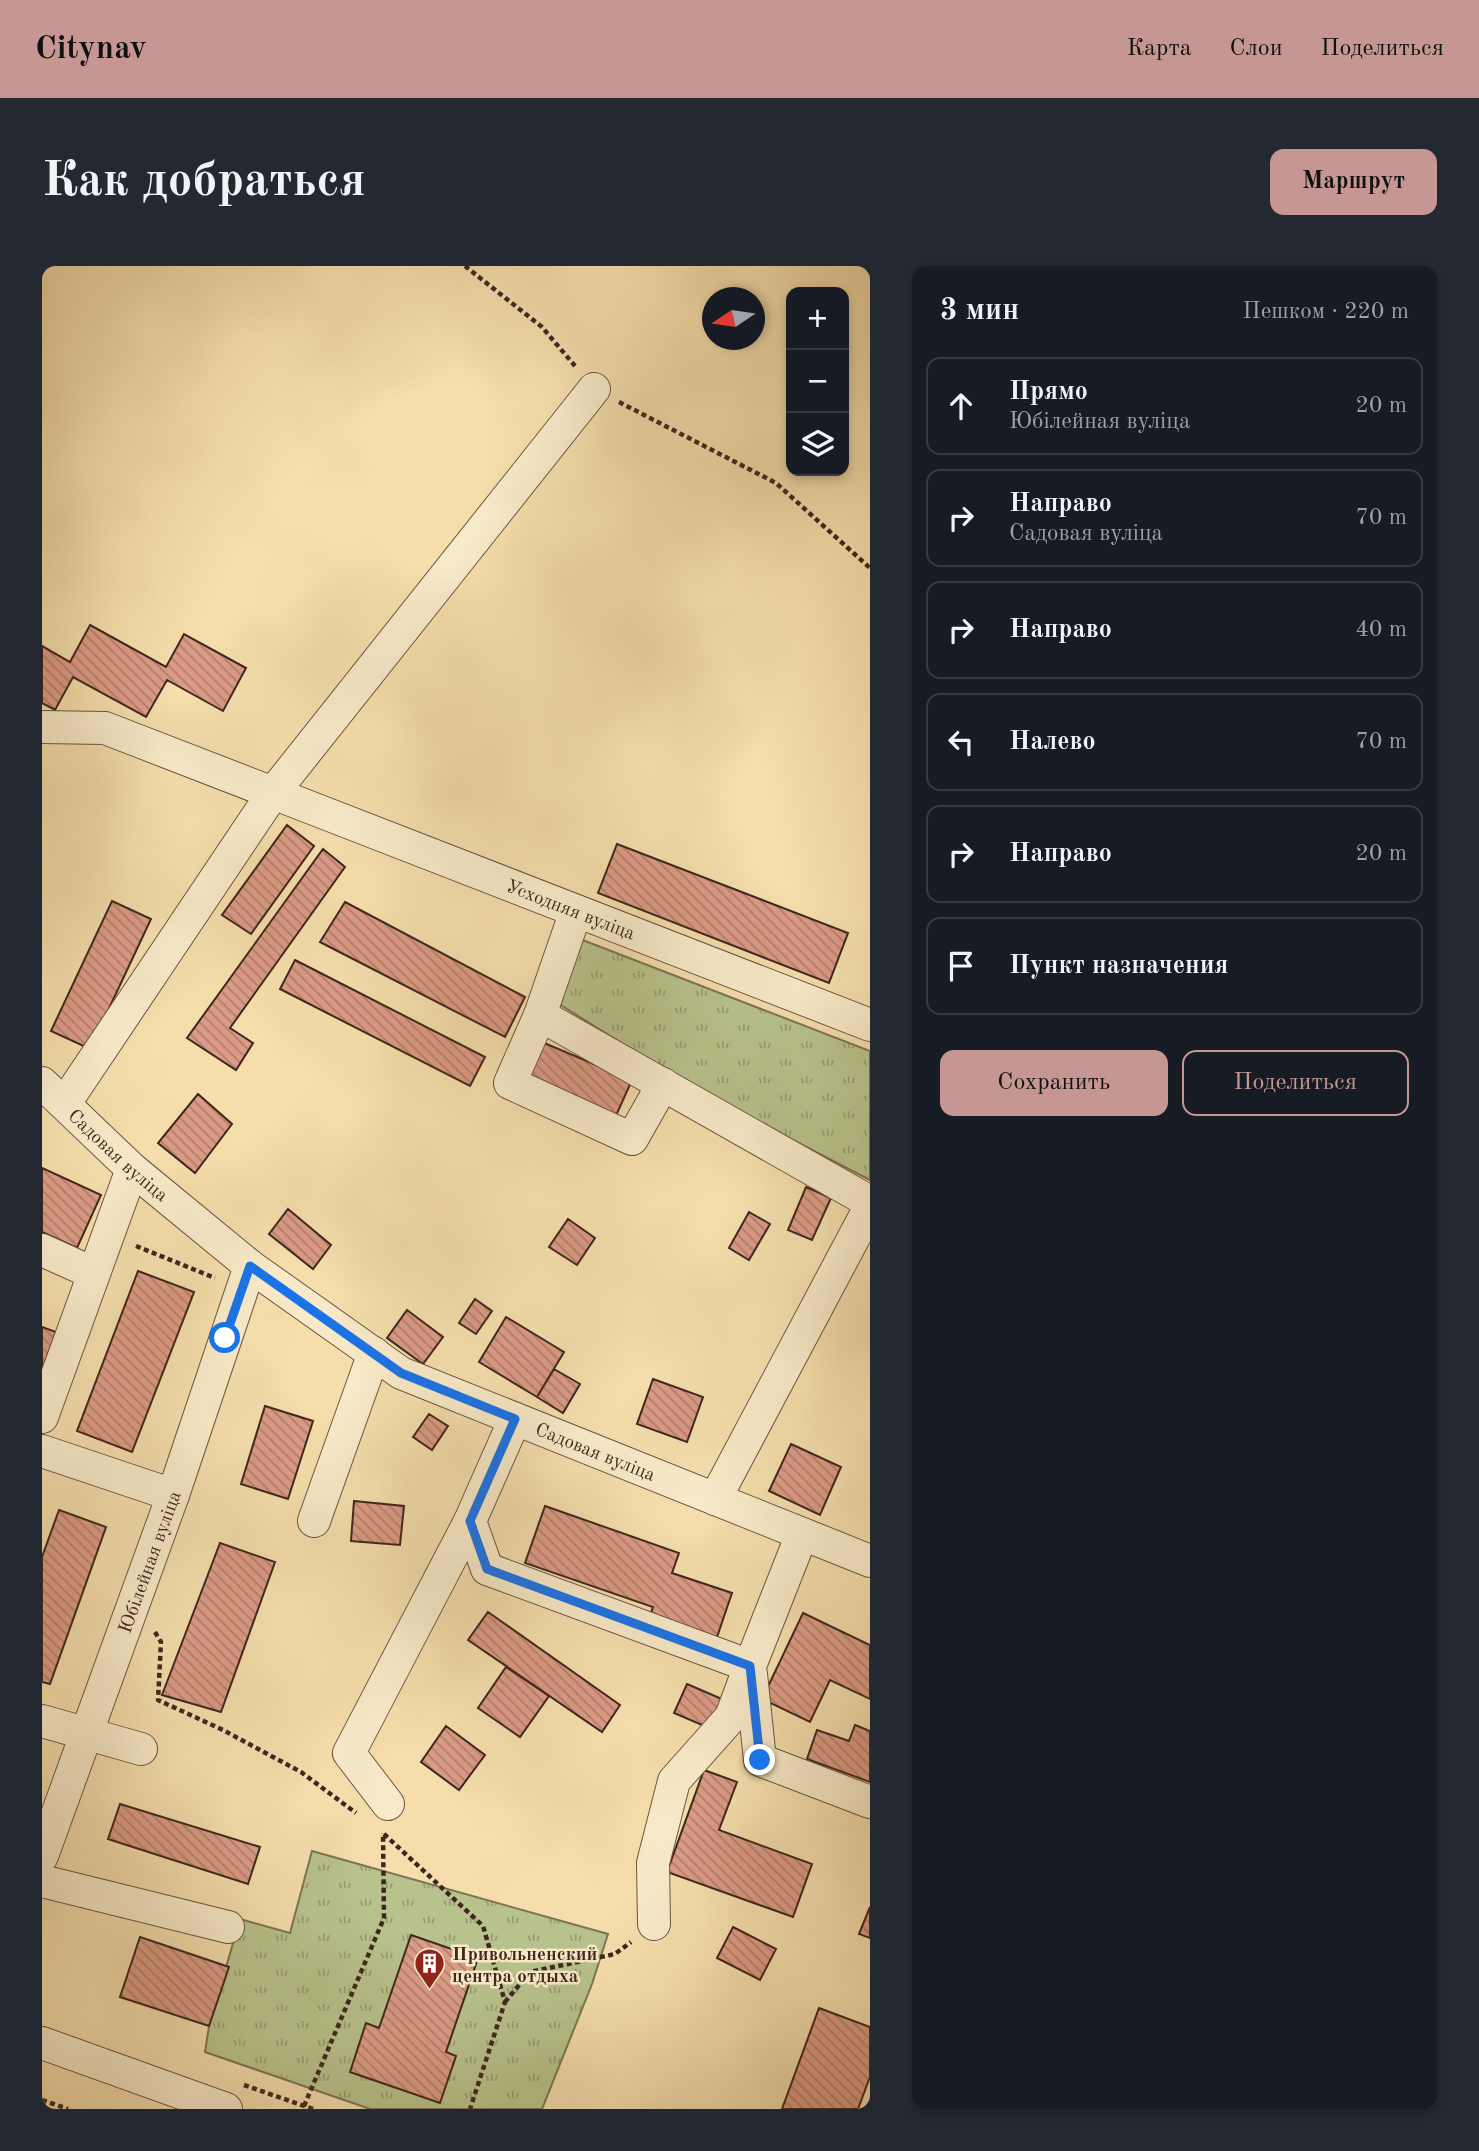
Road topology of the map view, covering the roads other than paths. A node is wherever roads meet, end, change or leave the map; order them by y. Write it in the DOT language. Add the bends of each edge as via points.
graph roads {
  1 [pos="594,389"];
  2 [pos="42,727"];
  3 [pos="272,793"];
  4 [pos="576,911"];
  5 [pos="540,1015"];
  6 [pos="870,1025"];
  7 [pos="663,1084"];
  8 [pos="53,1093"];
  9 [pos="132,1169"];
  10 [pos="868,1213"];
  11 [pos="42,1250"];
  12 [pos="93,1273"];
  13 [pos="246,1277"];
  14 [pos="374,1353"];
  15 [pos="42,1417"];
  16 [pos="515,1419"];
  17 [pos="42,1451"];
  18 [pos="173,1495"];
  19 [pos="715,1499"];
  20 [pos="314,1521"];
  21 [pos="470,1521"];
  22 [pos="802,1534"];
  23 [pos="870,1561"];
  24 [pos="750,1666"];
  25 [pos="42,1721"];
  26 [pos="87,1736"];
  27 [pos="141,1749"];
  28 [pos="870,1802"];
  29 [pos="377,1820"];
  30 [pos="42,1856"];
  31 [pos="42,1881"];
  32 [pos="654,1924"];
  33 [pos="228,1927"];
  34 [pos="42,2043"];
  35 [pos="226,2109"];
  1 -- 3 [label="street"];
  2 -- 3 [label="street, Усходняя вуліца" via="105,729"];
  3 -- 4 [label="street, Усходняя вуліца"];
  3 -- 8 [label="street"];
  4 -- 5 [label="street"];
  4 -- 6 [label="street, Усходняя вуліца"];
  5 -- 7 [label="street"];
  5 -- 7 [label="street" via="510,1083 632,1139"];
  7 -- 10 [label="street"];
  8 -- 9 [label="street, Садовая вуліца"];
  9 -- 12 [label="street"];
  9 -- 13 [label="street, Садовая вуліца"];
  10 -- 19 [label="street"];
  11 -- 12 [label="street"];
  12 -- 15 [label="street"];
  13 -- 14 [label="street, Садовая вуліца"];
  13 -- 18 [label="street, Юбілейная вуліца"];
  14 -- 16 [label="street, Садовая вуліца" via="401,1373"];
  14 -- 20 [label="street"];
  16 -- 19 [label="street, Садовая вуліца"];
  16 -- 21 [label="street"];
  17 -- 18 [label="street"];
  18 -- 26 [label="street, Юбілейная вуліца"];
  19 -- 22 [label="street, Садовая вуліца"];
  21 -- 24 [label="street" via="487,1569"];
  21 -- 29 [label="street" via="349,1754"];
  22 -- 23 [label="street, Садовая вуліца"];
  22 -- 24 [label="street"];
  24 -- 28 [label="street" via="760,1760"];
  24 -- 32 [label="street" via="731,1717 674,1781 653,1863"];
  25 -- 26 [label="street"];
  26 -- 27 [label="street"];
  26 -- 30 [label="street, Юбілейная вуліца"];
  31 -- 33 [label="street"];
  34 -- 35 [label="street"];
}
